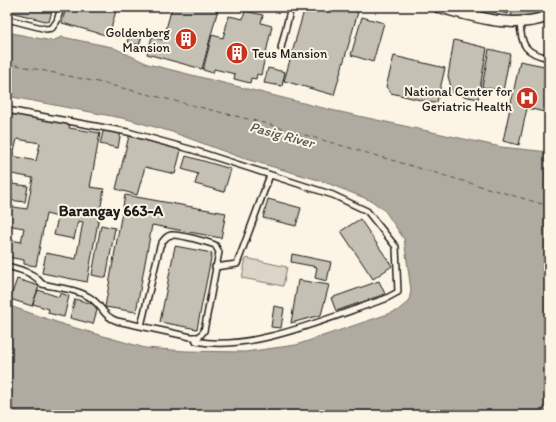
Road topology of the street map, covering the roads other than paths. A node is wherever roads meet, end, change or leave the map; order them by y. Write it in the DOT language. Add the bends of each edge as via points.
graph roads {
  1 [pos="61,7"];
  2 [pos="291,7"];
  3 [pos="438,7"];
  4 [pos="549,16"];
  5 [pos="7,19"];
  6 [pos="520,22"];
  7 [pos="281,48"];
  8 [pos="549,58"];
  9 [pos="7,110"];
  10 [pos="270,175"];
  11 [pos="7,266"];
  12 [pos="216,267"];
  13 [pos="141,326"];
  14 [pos="195,337"];
  1 -- 5 [label="lane" via="52,28 46,29"];
  2 -- 7 [label="lane"];
  3 -- 6 [label="street" via="491,19"];
  4 -- 6 [label="street" via="541,20"];
  6 -- 8 [label="lane" via="522,41 529,52"];
  9 -- 10 [label="lane" via="128,132"];
  10 -- 12 [label="lane" via="237,264"];
  10 -- 14 [label="lane" via="333,195 366,211 396,247 398,292 385,299 274,336 238,343 203,342 196,341"];
  11 -- 13 [label="lane" via="25,270 36,276 42,284 81,293 92,299 109,318"];
  12 -- 13 [label="lane" via="219,252 215,245 171,235 165,239 160,246"];
  12 -- 14 [label="lane" via="204,331 201,336"];
  13 -- 14 [label="lane"];
}
